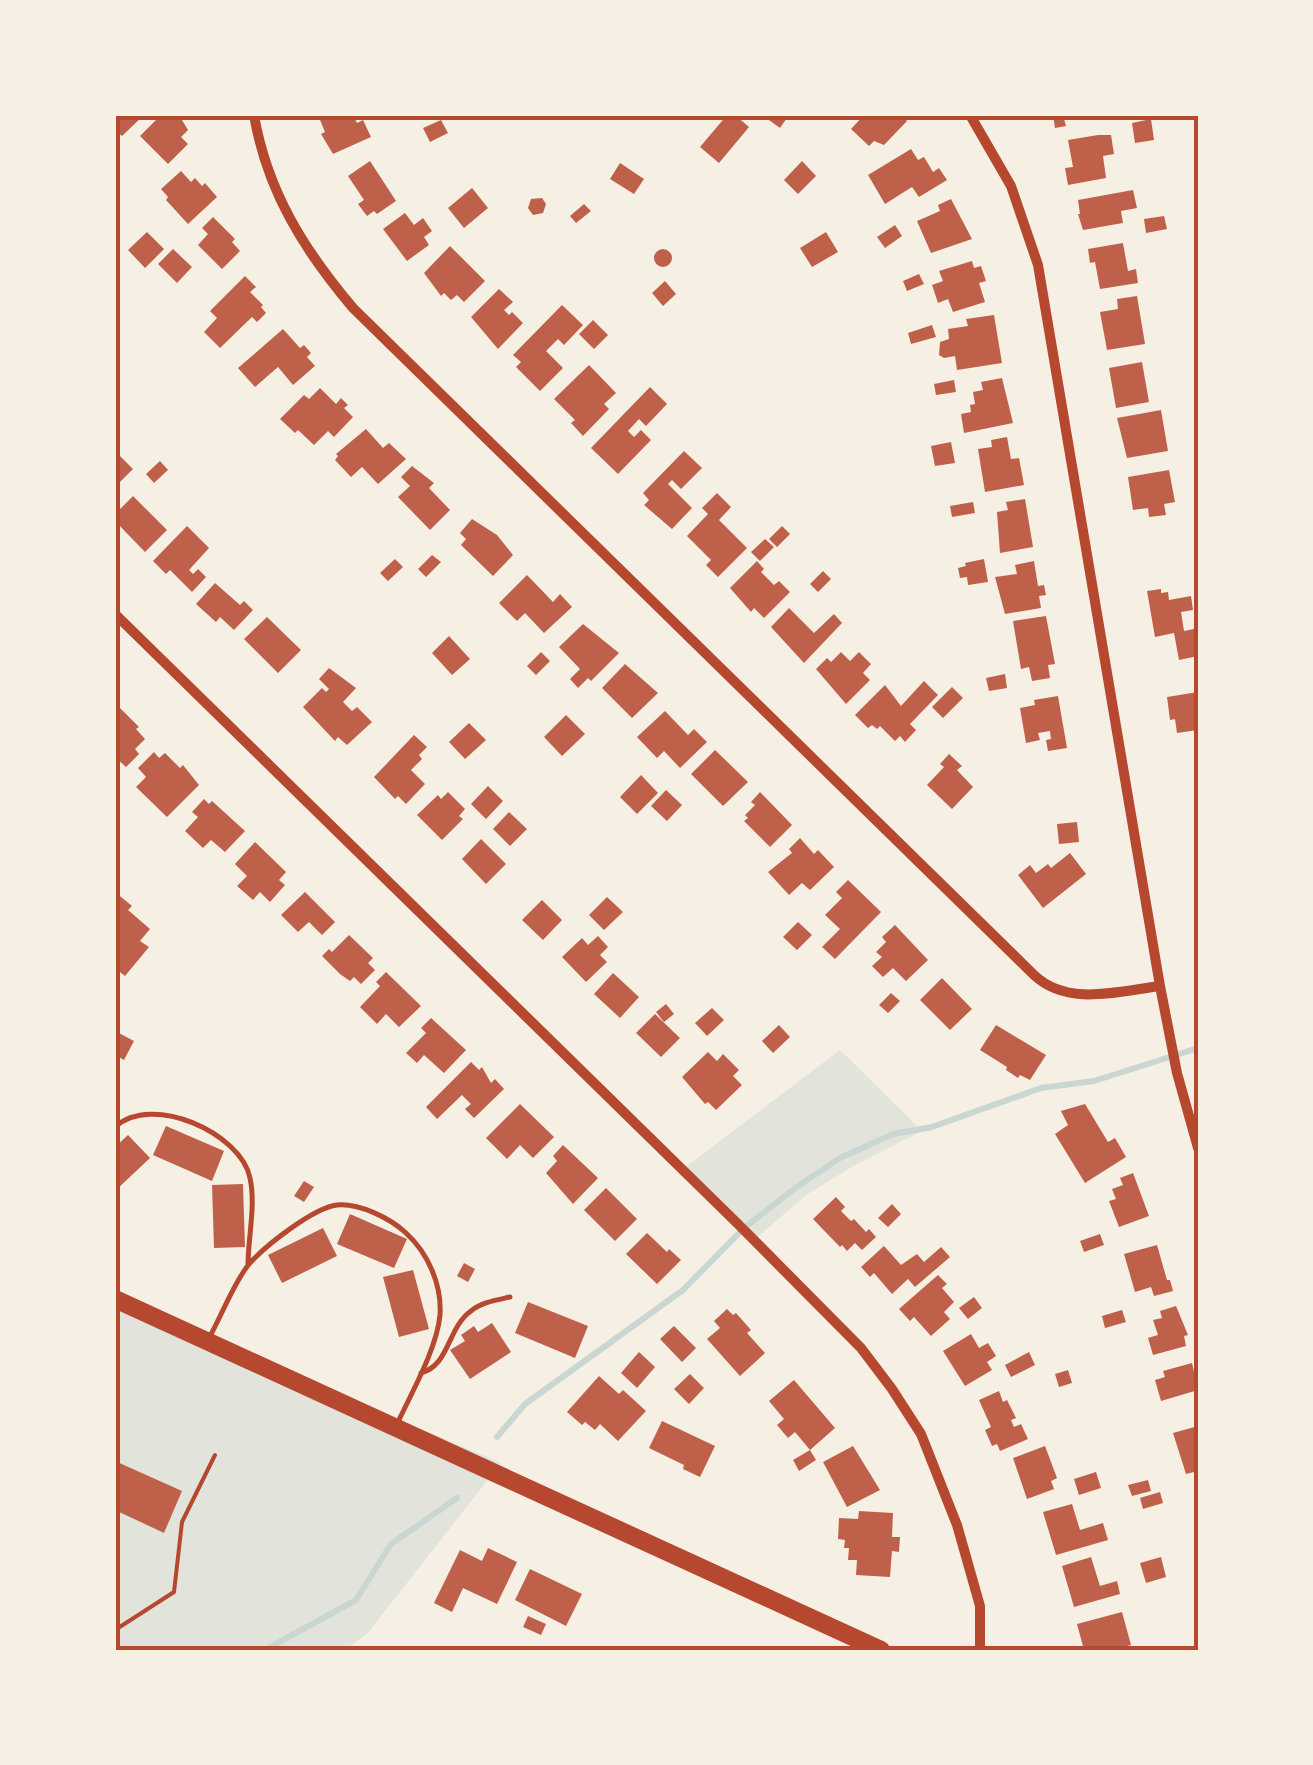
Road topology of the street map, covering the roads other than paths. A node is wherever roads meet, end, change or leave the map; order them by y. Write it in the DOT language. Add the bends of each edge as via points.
graph roads {
  1 [pos="254,115"];
  2 [pos="970,115"];
  3 [pos="115,614"];
  4 [pos="1160,986"];
  5 [pos="115,1127"];
  6 [pos="1198,1148"];
  7 [pos="248,1265"];
  8 [pos="510,1297"];
  9 [pos="115,1299"];
  10 [pos="208,1340"];
  11 [pos="420,1373"];
  12 [pos="395,1428"];
  13 [pos="881,1650"];
  14 [pos="980,1650"];
  1 -- 4 [label="street" via="270,175 296,232 353,308 1043,983 1091,994"];
  2 -- 4 [label="street" via="1011,186 1038,265"];
  3 -- 14 [label="street" via="860,1348 920,1434 957,1526 980,1606"];
  4 -- 6 [label="street"];
  5 -- 7 [label="lane" via="149,1112 177,1116 240,1155 250,1178"];
  7 -- 10 [label="lane"];
  7 -- 11 [label="lane" via="287,1231 333,1205 353,1205 402,1229 421,1248 438,1289 440,1318"];
  8 -- 11 [label="lane" via="469,1312 440,1362"];
  9 -- 10 [label="highway"];
  10 -- 12 [label="highway"];
  11 -- 12 [label="lane"];
  12 -- 13 [label="highway"];
}
